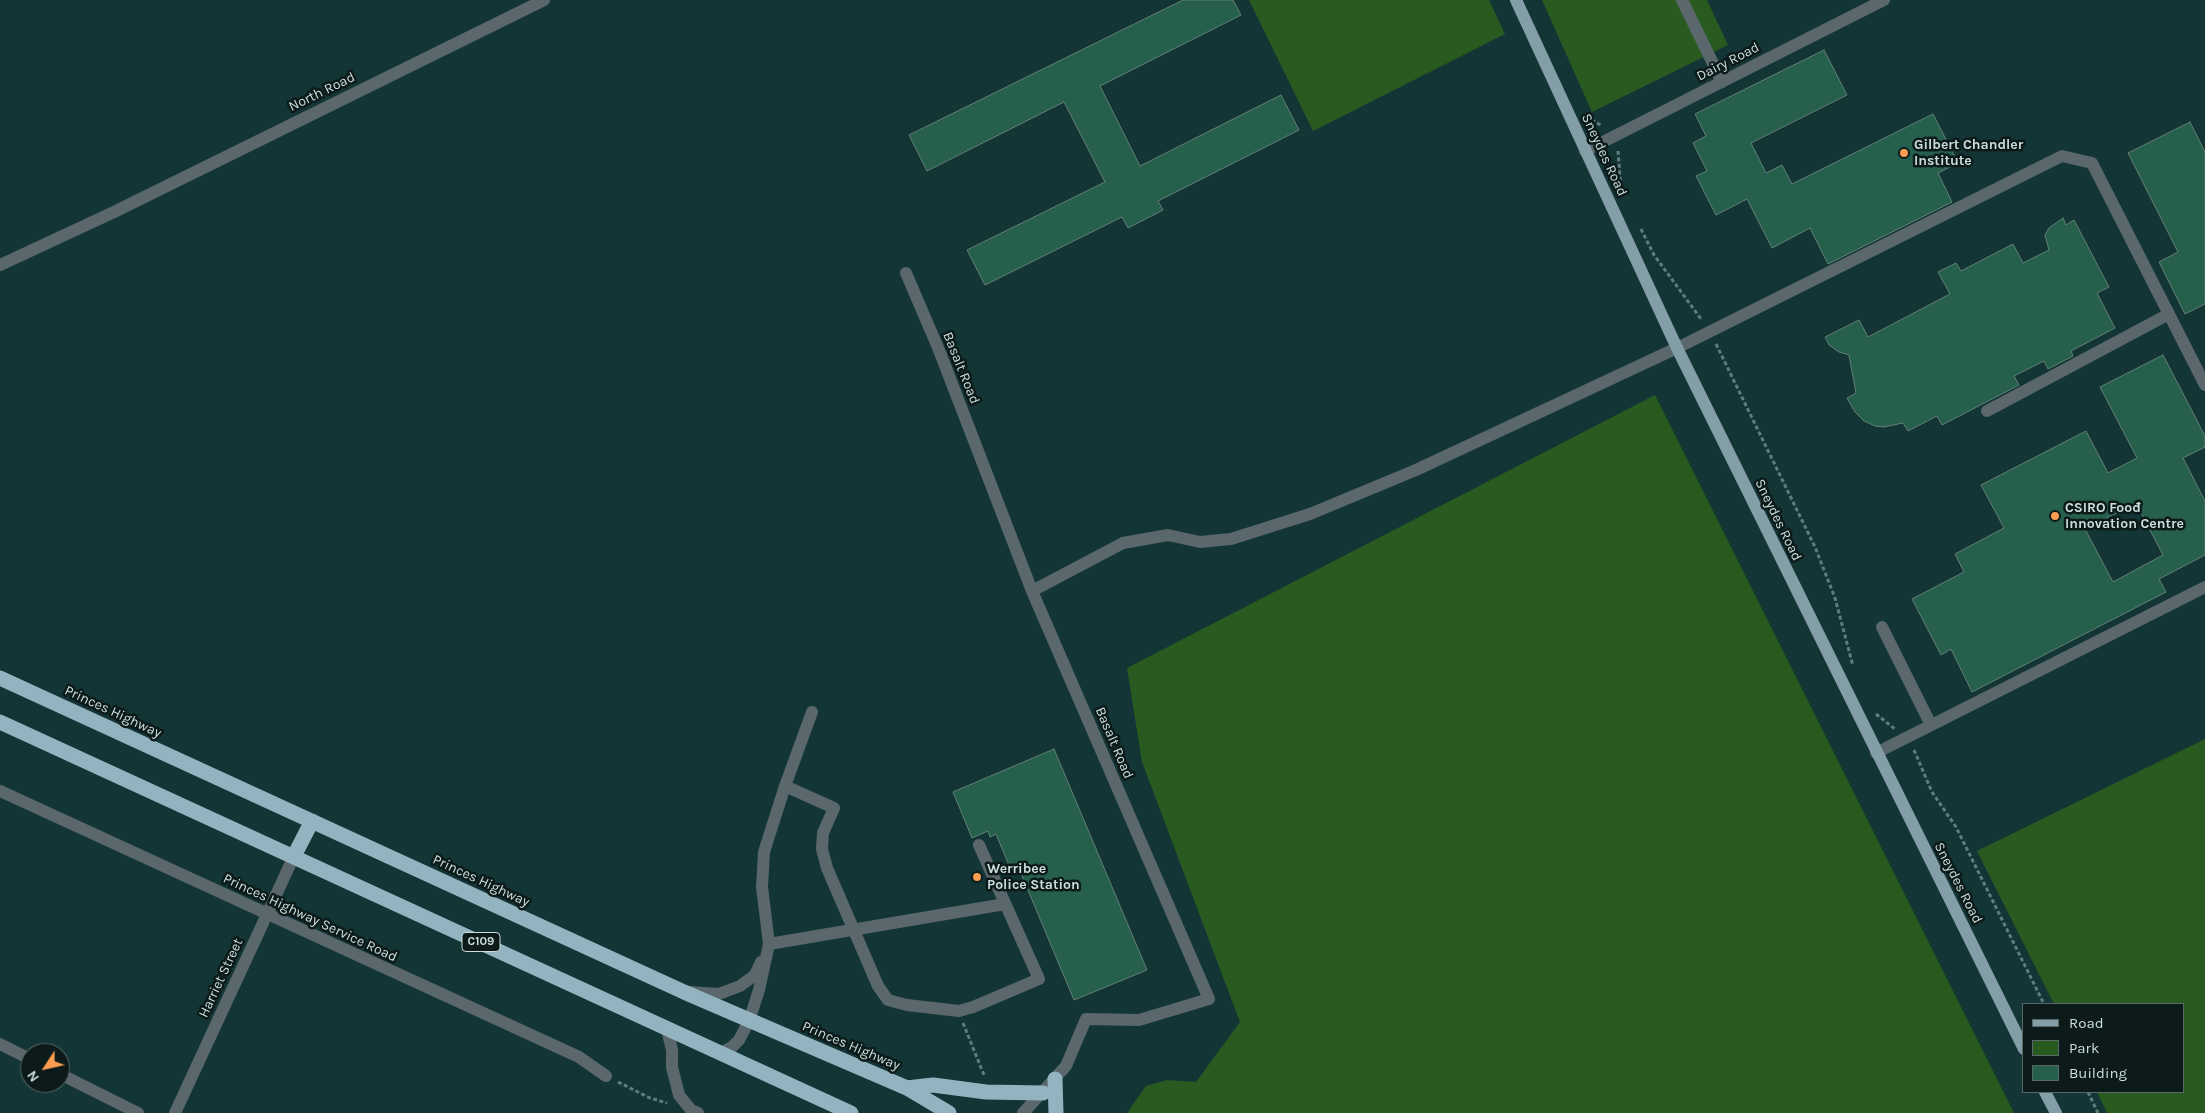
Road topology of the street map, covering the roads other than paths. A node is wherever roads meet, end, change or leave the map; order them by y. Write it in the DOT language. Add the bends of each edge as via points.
graph roads {
  1 [pos="544,0"];
  2 [pos="1516,0"];
  3 [pos="1682,0"];
  4 [pos="1884,0"];
  5 [pos="1722,82"];
  6 [pos="1585,151"];
  7 [pos="0,265"];
  8 [pos="906,273"];
  9 [pos="2169,314"];
  10 [pos="1676,348"];
  11 [pos="2205,386"];
  12 [pos="1988,411"];
  13 [pos="2205,587"];
  14 [pos="1032,592"];
  15 [pos="1882,627"];
  16 [pos="0,678"];
  17 [pos="812,712"];
  18 [pos="0,722"];
  19 [pos="1931,725"];
  20 [pos="1876,753"];
  21 [pos="785,786"];
  22 [pos="0,791"];
  23 [pos="312,822"];
  24 [pos="979,845"];
  25 [pos="294,856"];
  26 [pos="1005,904"];
  27 [pos="267,915"];
  28 [pos="852,929"];
  29 [pos="769,944"];
  30 [pos="684,992"];
  31 [pos="749,1021"];
  32 [pos="667,1029"];
  33 [pos="0,1044"];
  34 [pos="2022,1045"];
  35 [pos="720,1053"];
  36 [pos="20,1054"];
  37 [pos="606,1076"];
  38 [pos="70,1079"];
  39 [pos="1055,1079"];
  40 [pos="907,1088"];
  41 [pos="1043,1093"];
  42 [pos="2046,1093"];
  43 [pos="695,1112"];
  44 [pos="138,1113"];
  45 [pos="175,1113"];
  46 [pos="851,1113"];
  47 [pos="949,1113"];
  48 [pos="1023,1113"];
  49 [pos="1056,1113"];
  50 [pos="2056,1113"];
  1 -- 7 [label="street, North Road"];
  2 -- 6 [label="main road, Sneydes Road"];
  3 -- 5 [label="street"];
  4 -- 5 [label="street, Dairy Road"];
  5 -- 6 [label="street, Dairy Road"];
  6 -- 10 [label="main road, Sneydes Road"];
  8 -- 14 [label="street, Basalt Road"];
  9 -- 10 [label="street" via="2092,162 2062,156"];
  9 -- 11 [label="street"];
  9 -- 12 [label="street"];
  10 -- 14 [label="street" via="1416,470 1310,514 1231,539 1200,542 1168,535 1122,543"];
  10 -- 20 [label="main road, Sneydes Road"];
  13 -- 19 [label="street"];
  14 -- 39 [label="street, Basalt Road" via="1209,999 1139,1020 1086,1019 1066,1066"];
  15 -- 19 [label="street"];
  16 -- 23 [label="highway, Princes Highway"];
  17 -- 21 [label="street"];
  18 -- 25 [label="highway, C109"];
  19 -- 20 [label="street"];
  20 -- 34 [label="main road, Sneydes Road"];
  21 -- 28 [label="street" via="834,808 823,833 822,848"];
  21 -- 29 [label="street" via="764,852 762,887"];
  22 -- 27 [label="street, Princes Highway Service Road"];
  23 -- 25 [label="highway"];
  23 -- 30 [label="highway, Princes Highway"];
  24 -- 26 [label="street"];
  25 -- 27 [label="street, Harriet Street"];
  25 -- 32 [label="highway, C109"];
  26 -- 28 [label="street"];
  26 -- 28 [label="street" via="1040,979 959,1011 907,1006 888,1000 878,986"];
  27 -- 37 [label="street, Princes Highway Service Road" via="579,1057"];
  27 -- 45 [label="street, Harriet Street"];
  28 -- 29 [label="street"];
  29 -- 30 [label="street" via="754,975 740,986 719,994"];
  29 -- 31 [label="street"];
  30 -- 31 [label="highway, Princes Highway"];
  31 -- 35 [label="street" via="739,1040"];
  31 -- 40 [label="highway, Princes Highway"];
  32 -- 35 [label="highway, C109"];
  32 -- 43 [label="street" via="678,1096"];
  33 -- 36 [label="street"];
  35 -- 46 [label="highway, C109"];
  38 -- 44 [label="street"];
  39 -- 41 [label="street, Basalt Road"];
  39 -- 49 [label="highway"];
  40 -- 41 [label="highway" via="933,1085 986,1092"];
  40 -- 47 [label="highway, Princes Highway"];
  41 -- 48 [label="street, Basalt Road"];
  42 -- 50 [label="main road"];
}
